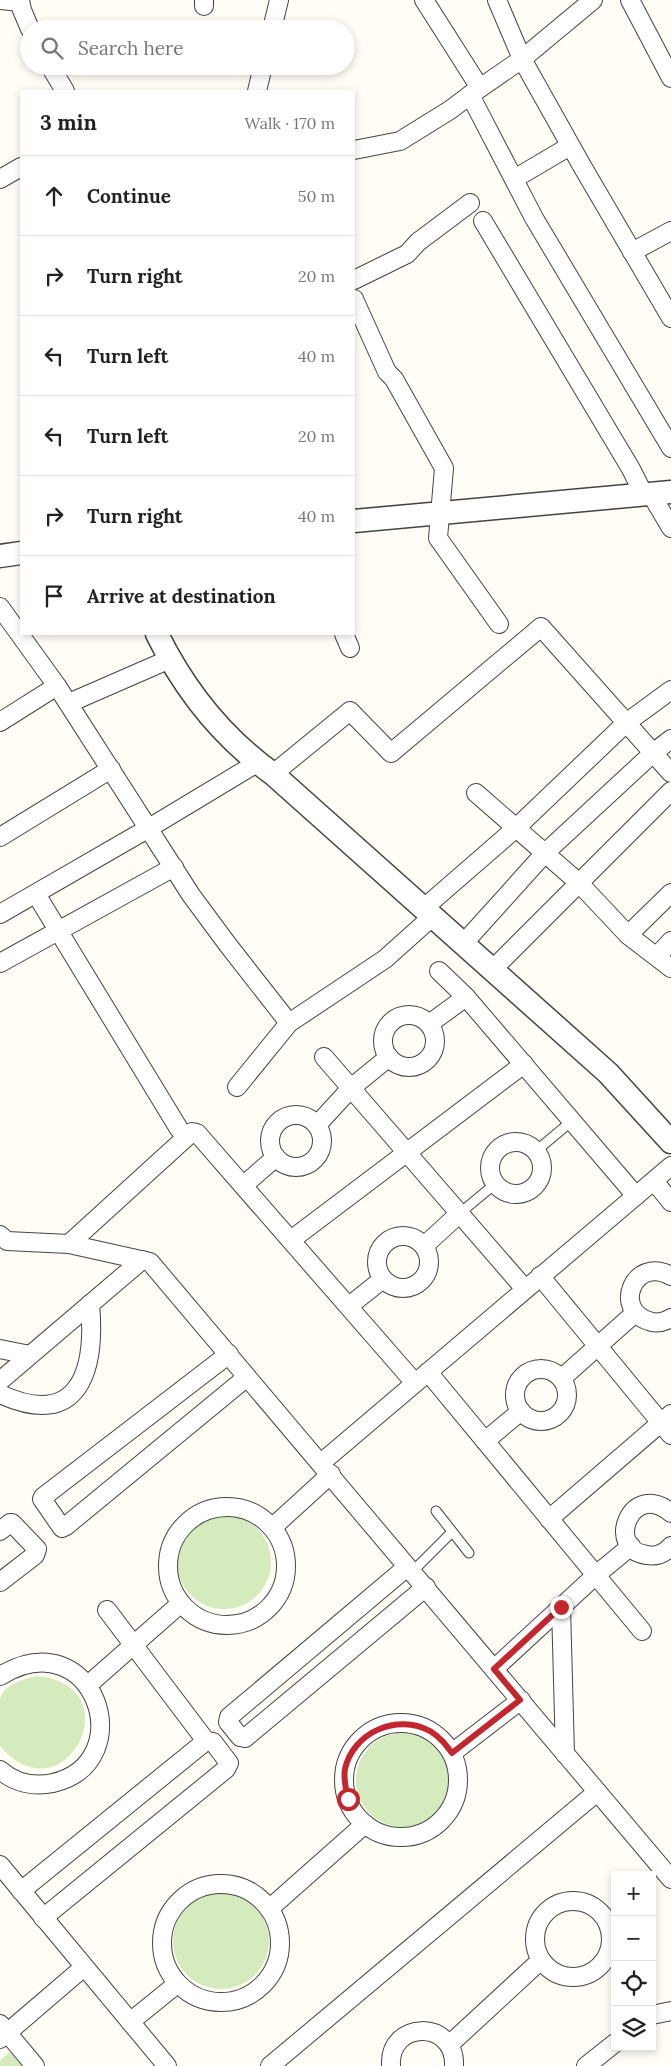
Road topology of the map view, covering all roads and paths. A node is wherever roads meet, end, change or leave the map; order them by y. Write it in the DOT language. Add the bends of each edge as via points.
graph roads {
  1 [pos="0,0"];
  2 [pos="279,0"];
  3 [pos="424,0"];
  4 [pos="497,0"];
  5 [pos="593,0"];
  6 [pos="630,0"];
  7 [pos="20,1"];
  8 [pos="27,20"];
  9 [pos="274,20"];
  10 [pos="522,59"];
  11 [pos="55,75"];
  12 [pos="261,75"];
  13 [pos="671,78"];
  14 [pos="64,90"];
  15 [pos="257,90"];
  16 [pos="475,92"];
  17 [pos="570,146"];
  18 [pos="355,150"];
  19 [pos="20,168"];
  20 [pos="0,179"];
  21 [pos="514,180"];
  22 [pos="470,203"];
  23 [pos="483,221"];
  24 [pos="671,231"];
  25 [pos="632,252"];
  26 [pos="355,280"];
  27 [pos="355,301"];
  28 [pos="669,309"];
  29 [pos="671,448"];
  30 [pos="655,494"];
  31 [pos="439,513"];
  32 [pos="355,521"];
  33 [pos="671,528"];
  34 [pos="20,553"];
  35 [pos="0,556"];
  36 [pos="0,607"];
  37 [pos="499,624"];
  38 [pos="20,635"];
  39 [pos="20,635"];
  40 [pos="158,635"];
  41 [pos="170,659"];
  42 [pos="57,686"];
  43 [pos="671,690"];
  44 [pos="69,703"];
  45 [pos="0,722"];
  46 [pos="626,723"];
  47 [pos="671,739"];
  48 [pos="653,753"];
  49 [pos="265,768"];
  50 [pos="111,769"];
  51 [pos="671,773"];
  52 [pos="671,791"];
  53 [pos="476,793"];
  54 [pos="149,828"];
  55 [pos="516,828"];
  56 [pos="0,837"];
  57 [pos="545,853"];
  58 [pos="174,868"];
  59 [pos="578,882"];
  60 [pos="671,893"];
  61 [pos="36,894"];
  62 [pos="429,912"];
  63 [pos="0,914"];
  64 [pos="58,930"];
  65 [pos="628,935"];
  66 [pos="671,941"];
  67 [pos="463,944"];
  68 [pos="657,956"];
  69 [pos="0,963"];
  70 [pos="671,968"];
  71 [pos="492,970"];
  72 [pos="439,971"];
  73 [pos="466,997"];
  74 [pos="289,1022"];
  75 [pos="430,1024"];
  76 [pos="324,1057"];
  77 [pos="389,1057"];
  78 [pos="524,1064"];
  79 [pos="237,1087"];
  80 [pos="351,1088"];
  81 [pos="573,1120"];
  82 [pos="317,1125"];
  83 [pos="179,1130"];
  84 [pos="671,1142"];
  85 [pos="536,1151"];
  86 [pos="407,1153"];
  87 [pos="276,1157"];
  88 [pos="671,1166"];
  89 [pos="654,1181"];
  90 [pos="495,1184"];
  91 [pos="244,1185"];
  92 [pos="636,1196"];
  93 [pos="671,1202"];
  94 [pos="460,1213"];
  95 [pos="291,1240"];
  96 [pos="2,1241"];
  97 [pos="69,1244"];
  98 [pos="424,1246"];
  99 [pos="142,1260"];
  100 [pos="540,1276"];
  101 [pos="671,1276"];
  102 [pos="383,1279"];
  103 [pos="525,1289"];
  104 [pos="90,1304"];
  105 [pos="350,1306"];
  106 [pos="635,1313"];
  107 [pos="671,1318"];
  108 [pos="598,1347"];
  109 [pos="0,1349"];
  110 [pos="229,1354"];
  111 [pos="30,1355"];
  112 [pos="428,1372"];
  113 [pos="247,1377"];
  114 [pos="562,1378"];
  115 [pos="0,1382"];
  116 [pos="415,1383"];
  117 [pos="0,1394"];
  118 [pos="520,1411"];
  119 [pos="668,1424"];
  120 [pos="485,1441"];
  121 [pos="326,1468"];
  122 [pos="436,1511"];
  123 [pos="671,1513"];
  124 [pos="549,1519"];
  125 [pos="273,1527"];
  126 [pos="0,1531"];
  127 [pos="452,1532"];
  128 [pos="630,1546"];
  129 [pos="671,1546"];
  130 [pos="469,1553"];
  131 [pos="410,1570"];
  132 [pos="596,1575"];
  133 [pos="0,1582"];
  134 [pos="426,1587"];
  135 [pos="180,1604"];
  136 [pos="561,1607"];
  137 [pos="107,1610"];
  138 [pos="642,1631"];
  139 [pos="134,1645"];
  140 [pos="494,1669"];
  141 [pos="0,1676"];
  142 [pos="88,1685"];
  143 [pos="520,1700"];
  144 [pos="206,1741"];
  145 [pos="452,1753"];
  146 [pos="565,1754"];
  147 [pos="0,1770"];
  148 [pos="597,1792"];
  149 [pos="365,1824"];
  150 [pos="0,1865"];
  151 [pos="662,1874"];
  152 [pos="20,1891"];
  153 [pos="269,1908"];
  154 [pos="608,1909"];
  155 [pos="43,1918"];
  156 [pos="541,1960"];
  157 [pos="84,1967"];
  158 [pos="177,1984"];
  159 [pos="671,2011"];
  160 [pos="656,2013"];
  161 [pos="130,2022"];
  162 [pos="2,2032"];
  163 [pos="449,2045"];
  164 [pos="611,2046"];
  165 [pos="35,2066"];
  166 [pos="166,2066"];
  167 [pos="270,2066"];
  168 [pos="391,2066"];
  169 [pos="454,2066"];
  170 [pos="586,2066"];
  1 -- 7 [label="street"];
  2 -- 9 [label="street"];
  3 -- 16 [label="street"];
  4 -- 10 [label="street"];
  5 -- 10 [label="street"];
  6 -- 13 [label="street"];
  7 -- 8 [label="street"];
  10 -- 16 [label="street"];
  10 -- 17 [label="street"];
  11 -- 14 [label="street"];
  12 -- 15 [label="street"];
  16 -- 18 [label="street" via="400,141"];
  16 -- 21 [label="street"];
  17 -- 21 [label="street"];
  17 -- 25 [label="street"];
  19 -- 20 [label="street"];
  21 -- 29 [label="street"];
  22 -- 26 [label="street" via="407,254"];
  23 -- 30 [label="street" via="631,469"];
  24 -- 25 [label="street"];
  25 -- 28 [label="street"];
  27 -- 31 [label="street" via="387,372 444,468"];
  30 -- 31 [label="street"];
  30 -- 33 [label="street"];
  31 -- 32 [label="street"];
  31 -- 37 [label="street" via="438,538"];
  34 -- 35 [label="street"];
  36 -- 38 [label="street"];
  39 -- 42 [label="street"];
  40 -- 41 [label="street"];
  41 -- 44 [label="street"];
  41 -- 49 [label="street" via="210,718"];
  42 -- 44 [label="street"];
  42 -- 45 [label="street"];
  43 -- 46 [label="street"];
  44 -- 50 [label="street"];
  46 -- 48 [label="street"];
  46 -- 49 [label="street" via="541,627 391,753 350,711"];
  46 -- 55 [label="street"];
  47 -- 48 [label="street"];
  48 -- 51 [label="street"];
  48 -- 57 [label="street"];
  49 -- 54 [label="street"];
  49 -- 62 [label="street"];
  50 -- 54 [label="street"];
  50 -- 56 [label="street"];
  52 -- 59 [label="street"];
  53 -- 55 [label="street"];
  54 -- 58 [label="street"];
  54 -- 61 [label="street"];
  55 -- 57 [label="street"];
  55 -- 62 [label="street"];
  57 -- 59 [label="street"];
  57 -- 67 [label="street"];
  58 -- 64 [label="street"];
  58 -- 74 [label="street" via="228,945"];
  59 -- 65 [label="street"];
  59 -- 71 [label="street"];
  60 -- 65 [label="street"];
  61 -- 63 [label="street"];
  61 -- 64 [label="street"];
  62 -- 67 [label="street"];
  62 -- 74 [label="street" via="385,959"];
  64 -- 69 [label="street"];
  64 -- 83 [label="street"];
  65 -- 68 [label="street"];
  66 -- 68 [label="street"];
  67 -- 71 [label="street"];
  68 -- 70 [label="street"];
  71 -- 84 [label="street" via="608,1073"];
  72 -- 73 [label="street"];
  73 -- 75 [label="street"];
  73 -- 78 [label="street"];
  74 -- 79 [label="street"];
  75 -- 77 [label="street" via="435,1039 426,1061 402,1066"];
  75 -- 77 [label="street" via="414,1015 396,1018 389,1024 383,1040"];
  76 -- 80 [label="street"];
  77 -- 80 [label="street"];
  78 -- 81 [label="street"];
  78 -- 86 [label="street"];
  80 -- 82 [label="street"];
  80 -- 86 [label="street"];
  81 -- 85 [label="lane"];
  81 -- 92 [label="street"];
  82 -- 87 [label="street" via="322,1148 313,1161 297,1167 282,1163"];
  82 -- 87 [label="street" via="301,1115 292,1115 276,1124 270,1140"];
  85 -- 90 [label="street" via="523,1142 499,1147 490,1161"];
  85 -- 90 [label="street" via="542,1168 536,1185 520,1194 502,1190"];
  86 -- 94 [label="street"];
  86 -- 95 [label="street"];
  87 -- 91 [label="street"];
  88 -- 89 [label="street"];
  89 -- 92 [label="street"];
  89 -- 93 [label="street"];
  90 -- 94 [label="lane"];
  91 -- 95 [label="street"];
  91 -- 97 [label="street" via="202,1137 192,1132"];
  92 -- 100 [label="street"];
  94 -- 98 [label="street"];
  94 -- 103 [label="street"];
  95 -- 105 [label="street"];
  96 -- 97 [label="street"];
  97 -- 99 [label="street"];
  98 -- 102 [label="street" via="430,1261 420,1283 405,1288"];
  98 -- 102 [label="street" via="409,1237 391,1239 379,1253 377,1262"];
  99 -- 104 [label="street"];
  99 -- 110 [label="street" via="150,1262"];
  100 -- 103 [label="street"];
  100 -- 108 [label="street"];
  101 -- 106 [label="street" via="655,1270 639,1276 630,1290"];
  102 -- 105 [label="street"];
  103 -- 112 [label="street"];
  104 -- 111 [label="street"];
  104 -- 117 [label="street" via="89,1359 83,1380 73,1393 46,1405 18,1402"];
  105 -- 116 [label="street"];
  106 -- 107 [label="street" via="651,1322"];
  106 -- 108 [label="street"];
  108 -- 114 [label="street"];
  108 -- 119 [label="street"];
  109 -- 111 [label="street"];
  110 -- 113 [label="street"];
  110 -- 113 [label="street" via="43,1497 62,1528"];
  111 -- 115 [label="street"];
  112 -- 116 [label="street"];
  112 -- 120 [label="street"];
  113 -- 121 [label="street"];
  114 -- 118 [label="street" via="566,1386 566,1402 557,1415 542,1421 527,1417"];
  114 -- 118 [label="street" via="546,1369 528,1372 521,1378 515,1394"];
  116 -- 121 [label="street"];
  118 -- 120 [label="street"];
  119 -- 124 [label="street"];
  120 -- 124 [label="street"];
  121 -- 125 [label="street"];
  121 -- 131 [label="street"];
  122 -- 127 [label="lane"];
  123 -- 128 [label="street" via="656,1504 638,1507 626,1520 626,1538"];
  124 -- 132 [label="street"];
  125 -- 135 [label="street" via="257,1514 237,1507 216,1507 197,1514 181,1527 171,1545 167,1565 170,1586"];
  125 -- 135 [label="street" via="286,1553 287,1567 280,1595 271,1607 246,1623 218,1625 191,1614"];
  126 -- 133 [label="street" via="12,1523 37,1549 35,1555"];
  127 -- 130 [label="lane"];
  127 -- 131 [label="lane"];
  128 -- 129 [label="street" via="652,1556"];
  128 -- 132 [label="street"];
  131 -- 134 [label="street"];
  131 -- 134 [label="street" via="229,1717 228,1722 240,1737 245,1738"];
  132 -- 136 [label="street"];
  132 -- 138 [label="street"];
  134 -- 140 [label="street"];
  135 -- 139 [label="street"];
  136 -- 140 [label="street"];
  136 -- 146 [label="street"];
  137 -- 139 [label="street"];
  139 -- 142 [label="street"];
  139 -- 144 [label="street"];
  140 -- 143 [label="street"];
  141 -- 142 [label="street" via="14,1667 46,1662 62,1666"];
  142 -- 147 [label="street" via="97,1702 100,1730 91,1757 79,1771 44,1785 25,1783"];
  143 -- 145 [label="street"];
  143 -- 146 [label="street"];
  144 -- 152 [label="street"];
  144 -- 155 [label="street" via="213,1742 229,1763 226,1769"];
  145 -- 149 [label="street" via="457,1766 457,1795 443,1820 419,1834 405,1837 377,1832"];
  145 -- 149 [label="street" via="430,1731 416,1726 386,1726 365,1737 350,1754 344,1784 355,1813"];
  146 -- 148 [label="street"];
  148 -- 151 [label="street"];
  148 -- 167 [label="street"];
  149 -- 153 [label="street"];
  150 -- 152 [label="street"];
  152 -- 155 [label="street"];
  153 -- 158 [label="street" via="277,1923 279,1955 274,1970 252,1994 221,2003 190,1994"];
  153 -- 158 [label="street" via="257,1896 224,1884 190,1892 167,1918 162,1935 167,1969"];
  154 -- 156 [label="street" via="577,1901 563,1902 550,1909 540,1919 536,1933 536,1947"];
  154 -- 156 [label="street" via="612,1936 610,1949 597,1969 573,1977 561,1975"];
  155 -- 157 [label="street"];
  156 -- 163 [label="street"];
  157 -- 161 [label="street"];
  157 -- 162 [label="street"];
  158 -- 161 [label="street"];
  159 -- 160 [label="street"];
  161 -- 166 [label="street"];
  162 -- 165 [label="street"];
  163 -- 168 [label="street" via="441,2036 418,2030 398,2042 392,2052"];
  163 -- 169 [label="street" via="455,2057"];
  164 -- 170 [label="street"];
}
